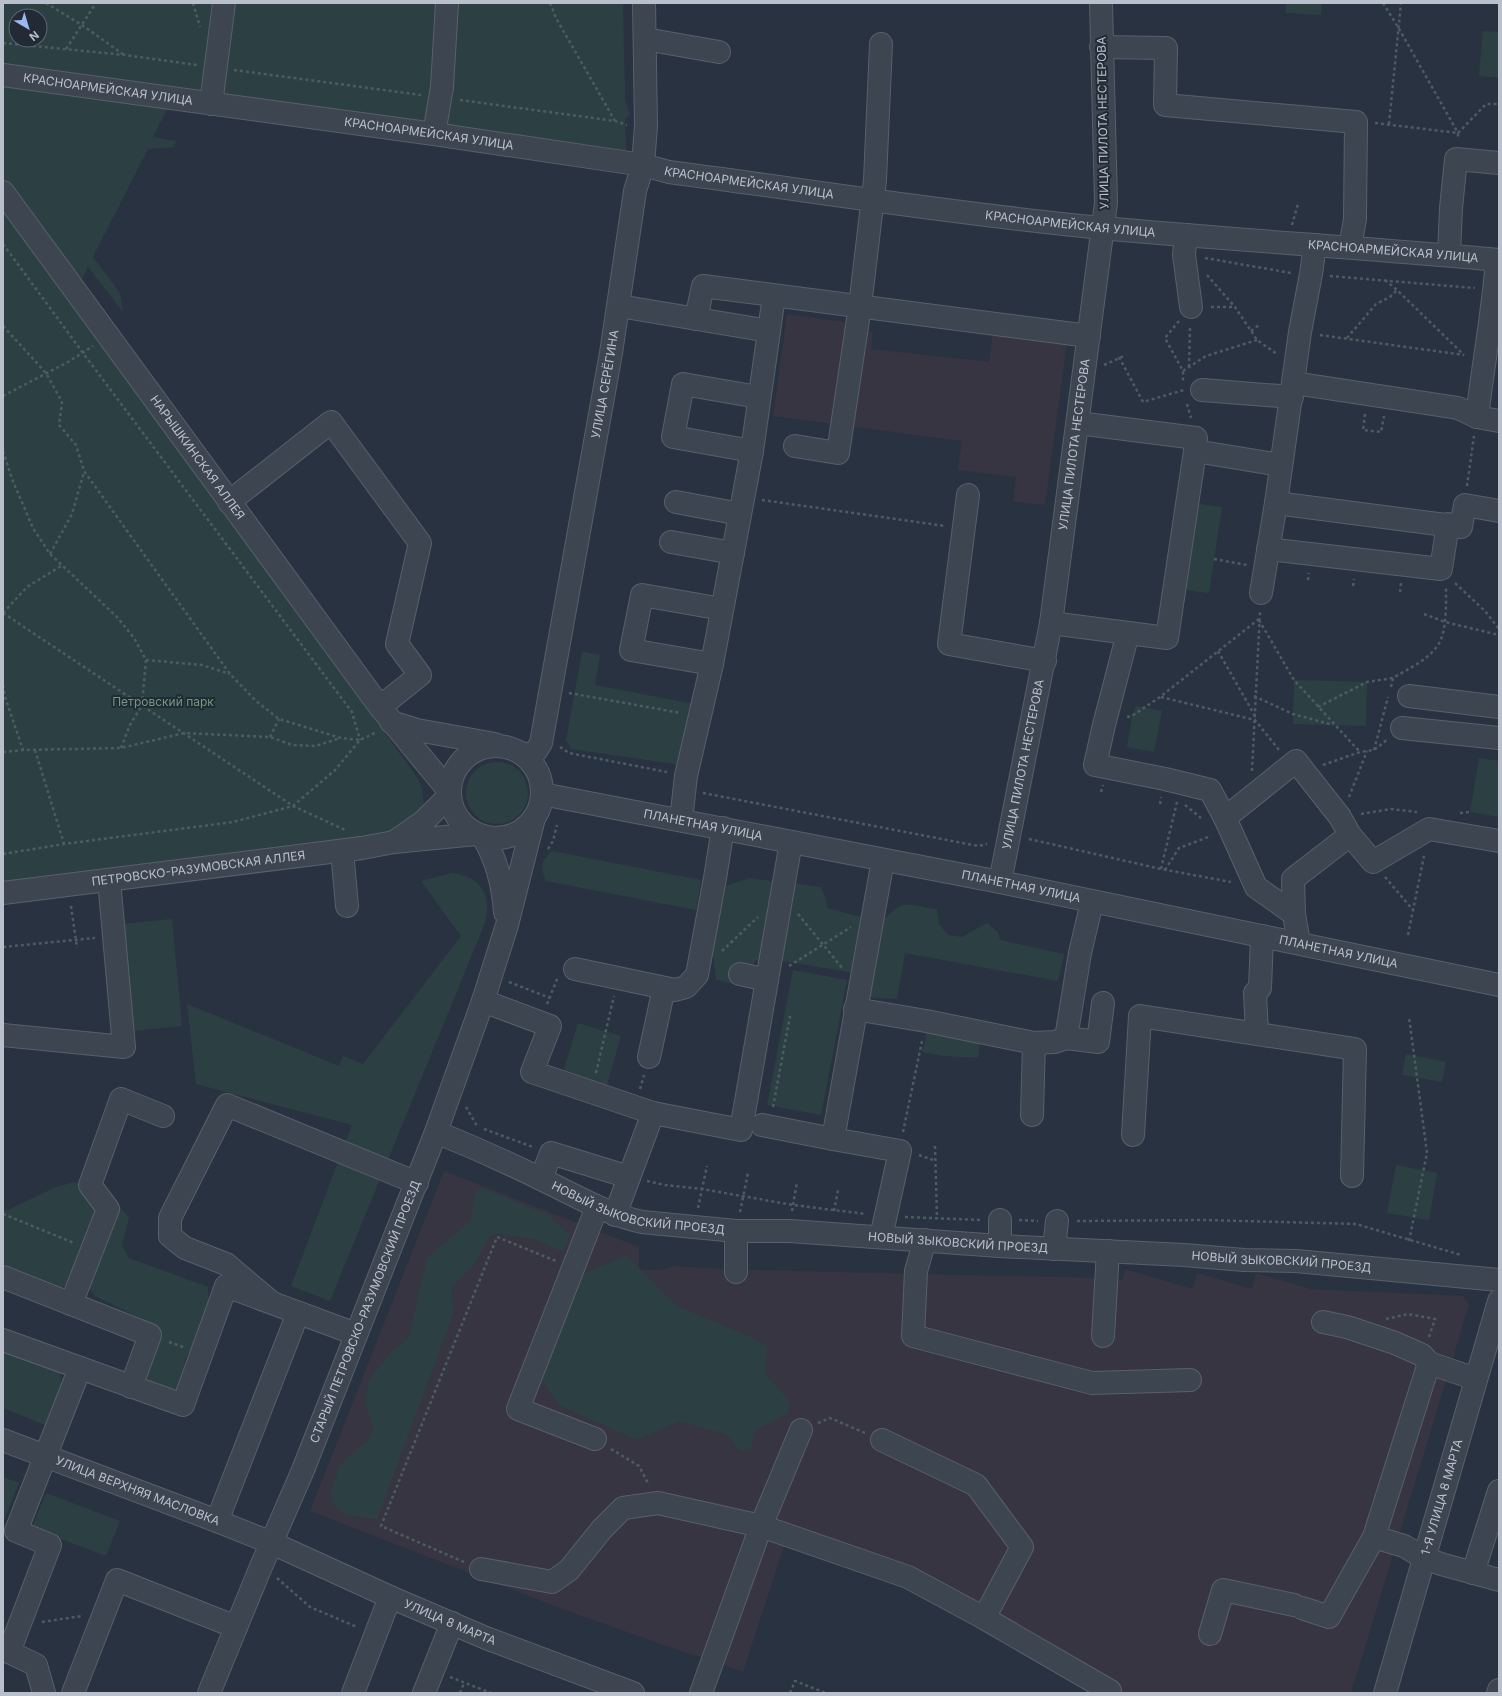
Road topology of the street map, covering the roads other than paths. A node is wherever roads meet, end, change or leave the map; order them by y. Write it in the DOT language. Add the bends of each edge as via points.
graph roads {
  1 [pos="224,3"];
  2 [pos="447,3"];
  3 [pos="644,3"];
  4 [pos="1101,3"];
  5 [pos="645,39"];
  6 [pos="881,44"];
  7 [pos="1101,47"];
  8 [pos="719,52"];
  9 [pos="3,75"];
  10 [pos="211,104"];
  11 [pos="434,134"];
  12 [pos="1499,163"];
  13 [pos="643,165"];
  14 [pos="3,192"];
  15 [pos="873,200"];
  16 [pos="1102,228"];
  17 [pos="1186,235"];
  18 [pos="1315,245"];
  19 [pos="1350,247"];
  20 [pos="1449,255"];
  21 [pos="1498,260"];
  22 [pos="774,296"];
  23 [pos="618,306"];
  24 [pos="860,306"];
  25 [pos="1191,307"];
  26 [pos="696,318"];
  27 [pos="769,331"];
  28 [pos="1089,336"];
  29 [pos="1294,382"];
  30 [pos="1202,390"];
  31 [pos="758,398"];
  32 [pos="1477,417"];
  33 [pos="1499,421"];
  34 [pos="1078,423"];
  35 [pos="795,446"];
  36 [pos="752,451"];
  37 [pos="1195,451"];
  38 [pos="1281,465"];
  39 [pos="968,496"];
  40 [pos="229,502"];
  41 [pos="676,502"];
  42 [pos="1276,503"];
  43 [pos="742,506"];
  44 [pos="1499,510"];
  45 [pos="1448,524"];
  46 [pos="670,542"];
  47 [pos="733,553"];
  48 [pos="1267,558"];
  49 [pos="1261,594"];
  50 [pos="722,609"];
  51 [pos="1051,623"];
  52 [pos="1128,633"];
  53 [pos="1045,661"];
  54 [pos="712,664"];
  55 [pos="1409,696"];
  56 [pos="1499,707"];
  57 [pos="383,720"];
  58 [pos="1402,728"];
  59 [pos="1499,738"];
  60 [pos="498,745"];
  61 [pos="525,756"];
  62 [pos="449,793"];
  63 [pos="542,794"];
  64 [pos="534,818"];
  65 [pos="681,820"];
  66 [pos="1228,824"];
  67 [pos="1345,826"];
  68 [pos="723,828"];
  69 [pos="480,836"];
  70 [pos="346,841"];
  71 [pos="1499,841"];
  72 [pos="394,842"];
  73 [pos="791,842"];
  74 [pos="883,860"];
  75 [pos="109,880"];
  76 [pos="1000,882"];
  77 [pos="3,893"];
  78 [pos="1092,902"];
  79 [pos="347,906"];
  80 [pos="1294,914"];
  81 [pos="507,925"];
  82 [pos="1262,936"];
  83 [pos="1298,943"];
  84 [pos="575,969"];
  85 [pos="740,974"];
  86 [pos="767,980"];
  87 [pos="1499,985"];
  88 [pos="664,988"];
  89 [pos="483,1001"];
  90 [pos="1103,1003"];
  91 [pos="855,1009"];
  92 [pos="1257,1034"];
  93 [pos="3,1035"];
  94 [pos="1066,1038"];
  95 [pos="1034,1043"];
  96 [pos="649,1057"];
  97 [pos="644,1110"];
  98 [pos="1032,1114"];
  99 [pos="162,1116"];
  100 [pos="765,1126"];
  101 [pos="436,1132"];
  102 [pos="1133,1135"];
  103 [pos="833,1140"];
  104 [pos="1352,1176"];
  105 [pos="629,1177"];
  106 [pos="541,1179"];
  107 [pos="416,1183"];
  108 [pos="606,1211"];
  109 [pos="1000,1220"];
  110 [pos="1057,1221"];
  111 [pos="736,1231"];
  112 [pos="881,1237"];
  113 [pos="925,1240"];
  114 [pos="1000,1246"];
  115 [pos="1054,1249"];
  116 [pos="1108,1251"];
  117 [pos="736,1272"];
  118 [pos="3,1277"];
  119 [pos="1499,1280"];
  120 [pos="1499,1300"];
  121 [pos="271,1302"];
  122 [pos="71,1304"];
  123 [pos="298,1313"];
  124 [pos="1322,1322"];
  125 [pos="356,1334"];
  126 [pos="1494,1335"];
  127 [pos="1103,1336"];
  128 [pos="3,1340"];
  129 [pos="1429,1363"];
  130 [pos="80,1368"];
  131 [pos="1476,1379"];
  132 [pos="1190,1380"];
  133 [pos="131,1387"];
  134 [pos="801,1430"];
  135 [pos="595,1439"];
  136 [pos="3,1440"];
  137 [pos="882,1440"];
  138 [pos="47,1455"];
  139 [pos="1499,1491"];
  140 [pos="217,1521"];
  141 [pos="760,1526"];
  142 [pos="9,1529"];
  143 [pos="1374,1537"];
  144 [pos="272,1543"];
  145 [pos="1424,1558"];
  146 [pos="481,1569"];
  147 [pos="1473,1573"];
  148 [pos="1499,1580"];
  149 [pos="390,1597"];
  150 [pos="984,1618"];
  151 [pos="452,1623"];
  152 [pos="236,1627"];
  153 [pos="1210,1634"];
  154 [pos="6,1650"];
  155 [pos="1499,1690"];
  156 [pos="44,1693"];
  157 [pos="73,1693"];
  158 [pos="209,1693"];
  159 [pos="353,1693"];
  160 [pos="424,1693"];
  161 [pos="633,1693"];
  162 [pos="701,1693"];
  163 [pos="1109,1693"];
  164 [pos="1385,1693"];
  165 [pos="1498,1693"];
  1 -- 10 [label="street"];
  2 -- 11 [label="street" via="441,98"];
  3 -- 5 [label="street, УЛИЦА СЕРЁГИНА"];
  4 -- 7 [label="street, УЛИЦА ПИЛОТА НЕСТЕРОВА"];
  5 -- 8 [label="street"];
  5 -- 13 [label="street, УЛИЦА СЕРЁГИНА" via="646,126"];
  6 -- 15 [label="street"];
  7 -- 16 [label="street, УЛИЦА ПИЛОТА НЕСТЕРОВА" via="1106,203"];
  7 -- 19 [label="street" via="1166,48 1165,105 1356,122 1355,219"];
  9 -- 10 [label="street, КРАСНОАРМЕЙСКАЯ УЛИЦА"];
  10 -- 11 [label="street, КРАСНОАРМЕЙСКАЯ УЛИЦА"];
  11 -- 13 [label="street, КРАСНОАРМЕЙСКАЯ УЛИЦА"];
  12 -- 20 [label="street" via="1456,159"];
  13 -- 15 [label="street, КРАСНОАРМЕЙСКАЯ УЛИЦА" via="669,172"];
  13 -- 23 [label="street, УЛИЦА СЕРЁГИНА" via="635,191"];
  14 -- 40 [label="street, НАРЫШКИНСКАЯ АЛЛЕЯ"];
  15 -- 16 [label="street, КРАСНОАРМЕЙСКАЯ УЛИЦА"];
  15 -- 24 [label="street"];
  16 -- 17 [label="street, КРАСНОАРМЕЙСКАЯ УЛИЦА"];
  16 -- 28 [label="street, УЛИЦА ПИЛОТА НЕСТЕРОВА"];
  17 -- 18 [label="street, КРАСНОАРМЕЙСКАЯ УЛИЦА"];
  17 -- 25 [label="street" via="1184,255"];
  18 -- 19 [label="street, КРАСНОАРМЕЙСКАЯ УЛИЦА"];
  18 -- 29 [label="street"];
  19 -- 20 [label="street, КРАСНОАРМЕЙСКАЯ УЛИЦА"];
  20 -- 21 [label="street, КРАСНОАРМЕЙСКАЯ УЛИЦА"];
  21 -- 32 [label="street"];
  22 -- 24 [label="street"];
  22 -- 26 [label="street" via="703,286"];
  22 -- 27 [label="street"];
  23 -- 26 [label="street"];
  23 -- 61 [label="street, УЛИЦА СЕРЁГИНА" via="541,743 536,751"];
  24 -- 28 [label="street"];
  24 -- 35 [label="street" via="838,453"];
  26 -- 27 [label="street"];
  27 -- 31 [label="street"];
  28 -- 34 [label="street, УЛИЦА ПИЛОТА НЕСТЕРОВА"];
  29 -- 30 [label="street"];
  29 -- 32 [label="street" via="1458,408"];
  29 -- 38 [label="street"];
  31 -- 36 [label="street"];
  31 -- 36 [label="street" via="683,384 673,438"];
  32 -- 33 [label="street"];
  34 -- 37 [label="street" via="1196,438"];
  34 -- 51 [label="street, УЛИЦА ПИЛОТА НЕСТЕРОВА"];
  36 -- 43 [label="street"];
  37 -- 38 [label="street"];
  37 -- 52 [label="street" via="1167,638"];
  38 -- 42 [label="street"];
  39 -- 53 [label="street" via="948,644"];
  40 -- 57 [label="street, НАРЫШКИНСКАЯ АЛЛЕЯ"];
  40 -- 57 [label="street" via="332,422 420,543 397,644 420,675"];
  41 -- 43 [label="street"];
  42 -- 45 [label="street"];
  42 -- 48 [label="street"];
  43 -- 47 [label="street"];
  44 -- 45 [label="street" via="1465,505 1461,527"];
  45 -- 48 [label="street" via="1443,571"];
  46 -- 47 [label="street"];
  47 -- 50 [label="street"];
  48 -- 49 [label="street"];
  50 -- 54 [label="street"];
  50 -- 54 [label="street" via="642,595 631,650"];
  51 -- 52 [label="street"];
  51 -- 53 [label="street, УЛИЦА ПИЛОТА НЕСТЕРОВА"];
  52 -- 66 [label="street" via="1095,765 1210,790"];
  53 -- 76 [label="street, УЛИЦА ПИЛОТА НЕСТЕРОВА"];
  54 -- 65 [label="street" via="686,776"];
  55 -- 56 [label="street"];
  57 -- 60 [label="street" via="417,730"];
  57 -- 62 [label="street, НАРЫШКИНСКАЯ АЛЛЕЯ"];
  58 -- 59 [label="street"];
  60 -- 61 [label="street" via="512,748"];
  60 -- 62 [label="street" via="480,748 464,758 453,773"];
  61 -- 63 [label="street" via="535,766 541,780"];
  62 -- 69 [label="street" via="452,808 462,824"];
  62 -- 72 [label="street, ПЕТРОВСКО-РАЗУМОВСКАЯ АЛЛЕЯ" via="424,821"];
  63 -- 64 [label="street" via="540,807"];
  63 -- 65 [label="street, ПЛАНЕТНАЯ УЛИЦА"];
  64 -- 69 [label="street" via="522,830 507,837 495,839"];
  64 -- 81 [label="street, СТАРЫЙ ПЕТРОВСКО-РАЗУМОВСКИЙ ПРОЕЗД"];
  65 -- 68 [label="street, ПЛАНЕТНАЯ УЛИЦА"];
  66 -- 67 [label="street" via="1250,798 1298,768"];
  66 -- 80 [label="street" via="1256,887"];
  67 -- 71 [label="street" via="1373,862 1424,821"];
  67 -- 80 [label="street" via="1293,878"];
  68 -- 73 [label="street, ПЛАНЕТНАЯ УЛИЦА"];
  68 -- 88 [label="street" via="698,975 686,986 675,990"];
  69 -- 72 [label="street, ПЕТРОВСКО-РАЗУМОВСКАЯ АЛЛЕЯ"];
  69 -- 81 [label="street, СТАРЫЙ ПЕТРОВСКО-РАЗУМОВСКИЙ ПРОЕЗД" via="496,863 504,890"];
  70 -- 72 [label="street, ПЕТРОВСКО-РАЗУМОВСКАЯ АЛЛЕЯ"];
  70 -- 75 [label="street, ПЕТРОВСКО-РАЗУМОВСКАЯ АЛЛЕЯ"];
  70 -- 79 [label="street"];
  73 -- 74 [label="street, ПЛАНЕТНАЯ УЛИЦА"];
  73 -- 86 [label="street"];
  74 -- 76 [label="street, ПЛАНЕТНАЯ УЛИЦА"];
  74 -- 91 [label="street"];
  75 -- 77 [label="street, ПЕТРОВСКО-РАЗУМОВСКАЯ АЛЛЕЯ"];
  75 -- 93 [label="street" via="124,1047"];
  76 -- 78 [label="street, ПЛАНЕТНАЯ УЛИЦА"];
  78 -- 82 [label="street, ПЛАНЕТНАЯ УЛИЦА"];
  78 -- 94 [label="street" via="1080,953"];
  80 -- 83 [label="street"];
  81 -- 89 [label="street, СТАРЫЙ ПЕТРОВСКО-РАЗУМОВСКИЙ ПРОЕЗД"];
  82 -- 83 [label="street, ПЛАНЕТНАЯ УЛИЦА"];
  82 -- 92 [label="street" via="1260,988 1255,993"];
  83 -- 87 [label="street, ПЛАНЕТНАЯ УЛИЦА"];
  84 -- 88 [label="street"];
  85 -- 86 [label="street"];
  86 -- 97 [label="street" via="741,1130"];
  88 -- 96 [label="street"];
  89 -- 97 [label="street" via="550,1026 532,1072"];
  89 -- 101 [label="street, СТАРЫЙ ПЕТРОВСКО-РАЗУМОВСКИЙ ПРОЕЗД"];
  90 -- 94 [label="street" via="1098,1042"];
  91 -- 95 [label="street"];
  91 -- 103 [label="street"];
  92 -- 102 [label="street" via="1140,1016"];
  92 -- 104 [label="street" via="1355,1049"];
  94 -- 95 [label="street" via="1055,1042"];
  95 -- 98 [label="street"];
  97 -- 105 [label="street"];
  99 -- 122 [label="street" via="120,1099 90,1185 108,1208"];
  100 -- 103 [label="street"];
  101 -- 106 [label="street, НОВЫЙ ЗЫКОВСКИЙ ПРОЕЗД"];
  101 -- 107 [label="street, СТАРЫЙ ПЕТРОВСКО-РАЗУМОВСКИЙ ПРОЕЗД"];
  103 -- 112 [label="street" via="900,1151"];
  105 -- 106 [label="street" via="551,1153"];
  105 -- 108 [label="street"];
  106 -- 108 [label="street, НОВЫЙ ЗЫКОВСКИЙ ПРОЕЗД"];
  107 -- 121 [label="street" via="227,1105 170,1218 170,1236 185,1248 226,1264"];
  107 -- 125 [label="street, СТАРЫЙ ПЕТРОВСКО-РАЗУМОВСКИЙ ПРОЕЗД"];
  108 -- 111 [label="street, НОВЫЙ ЗЫКОВСКИЙ ПРОЕЗД" via="642,1222"];
  108 -- 135 [label="street" via="573,1268 518,1409"];
  109 -- 114 [label="street"];
  110 -- 115 [label="street"];
  111 -- 112 [label="street, НОВЫЙ ЗЫКОВСКИЙ ПРОЕЗД" via="790,1231"];
  111 -- 117 [label="street"];
  112 -- 113 [label="street, НОВЫЙ ЗЫКОВСКИЙ ПРОЕЗД"];
  113 -- 114 [label="street, НОВЫЙ ЗЫКОВСКИЙ ПРОЕЗД"];
  113 -- 132 [label="street" via="916,1271 912,1336 1092,1383"];
  114 -- 115 [label="street, НОВЫЙ ЗЫКОВСКИЙ ПРОЕЗД"];
  115 -- 116 [label="street, НОВЫЙ ЗЫКОВСКИЙ ПРОЕЗД"];
  116 -- 119 [label="street, НОВЫЙ ЗЫКОВСКИЙ ПРОЕЗД" via="1296,1261"];
  116 -- 127 [label="street"];
  118 -- 122 [label="street"];
  120 -- 126 [label="street, 1-Я УЛИЦА 8 МАРТА"];
  121 -- 123 [label="street"];
  121 -- 133 [label="street" via="226,1286 183,1405"];
  122 -- 133 [label="street" via="150,1335"];
  123 -- 125 [label="street"];
  123 -- 140 [label="street"];
  124 -- 129 [label="street" via="1347,1327 1395,1343 1422,1355"];
  125 -- 144 [label="street, СТАРЫЙ ПЕТРОВСКО-РАЗУМОВСКИЙ ПРОЕЗД"];
  126 -- 131 [label="street, 1-Я УЛИЦА 8 МАРТА"];
  128 -- 130 [label="street"];
  129 -- 131 [label="street"];
  129 -- 143 [label="street"];
  130 -- 133 [label="street"];
  130 -- 138 [label="street"];
  131 -- 145 [label="street, 1-Я УЛИЦА 8 МАРТА"];
  134 -- 141 [label="street"];
  136 -- 138 [label="street, УЛИЦА ВЕРХНЯЯ МАСЛОВКА"];
  137 -- 150 [label="street" via="976,1485 1022,1547"];
  138 -- 140 [label="street, УЛИЦА ВЕРХНЯЯ МАСЛОВКА"];
  138 -- 142 [label="street"];
  139 -- 147 [label="street"];
  140 -- 144 [label="street, УЛИЦА ВЕРХНЯЯ МАСЛОВКА"];
  141 -- 146 [label="street" via="658,1503 623,1508 602,1529 569,1570 552,1582"];
  141 -- 150 [label="street" via="908,1577"];
  141 -- 162 [label="street"];
  142 -- 154 [label="street" via="50,1545 20,1626"];
  143 -- 145 [label="street" via="1404,1546"];
  143 -- 153 [label="street" via="1329,1617 1298,1606 1223,1590"];
  144 -- 149 [label="street, УЛИЦА 8 МАРТА"];
  144 -- 152 [label="street, СТАРЫЙ ПЕТРОВСКО-РАЗУМОВСКИЙ ПРОЕЗД"];
  145 -- 147 [label="street"];
  145 -- 164 [label="street, 1-Я УЛИЦА 8 МАРТА"];
  147 -- 148 [label="street"];
  149 -- 151 [label="street, УЛИЦА 8 МАРТА"];
  149 -- 159 [label="street"];
  150 -- 163 [label="street" via="1110,1691"];
  151 -- 160 [label="street"];
  151 -- 161 [label="street, УЛИЦА 8 МАРТА"];
  152 -- 157 [label="street" via="117,1580"];
  152 -- 158 [label="street, СТАРЫЙ ПЕТРОВСКО-РАЗУМОВСКИЙ ПРОЕЗД"];
  154 -- 156 [label="street" via="36,1665"];
  155 -- 165 [label="street"];
}
